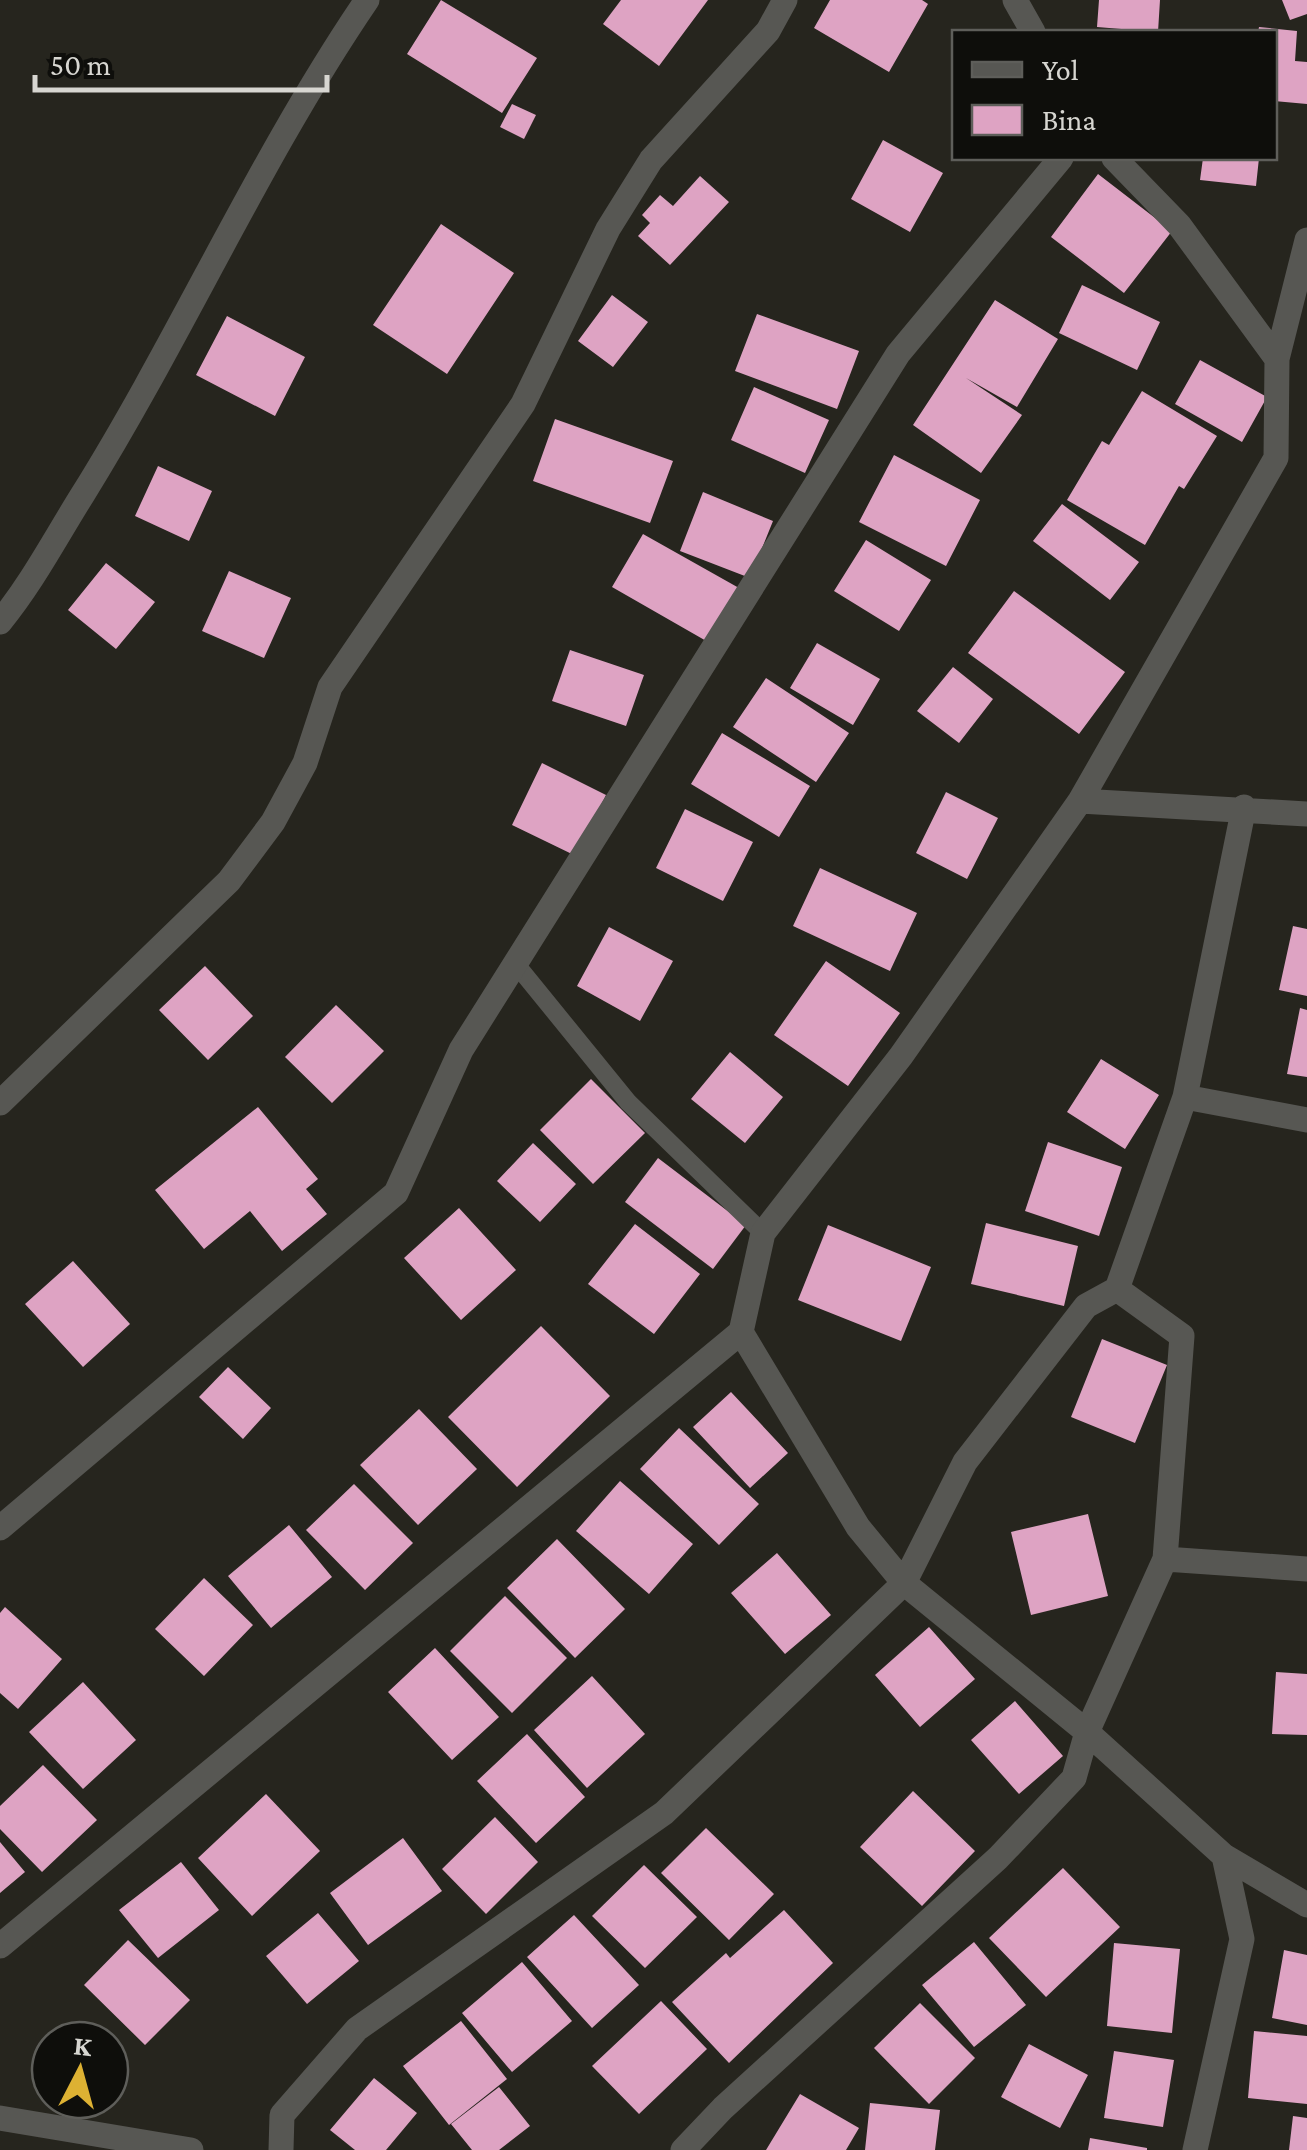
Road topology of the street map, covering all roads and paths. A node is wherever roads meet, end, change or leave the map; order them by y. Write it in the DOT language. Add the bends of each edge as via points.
graph roads {
  1 [pos="367,0"];
  2 [pos="785,0"];
  3 [pos="1015,0"];
  4 [pos="1032,30"];
  5 [pos="1059,160"];
  6 [pos="1116,160"];
  7 [pos="1307,240"];
  8 [pos="1277,358"];
  9 [pos="0,622"];
  10 [pos="1080,801"];
  11 [pos="1244,807"];
  12 [pos="1307,814"];
  13 [pos="515,963"];
  14 [pos="1185,1097"];
  15 [pos="0,1103"];
  16 [pos="1307,1120"];
  17 [pos="763,1233"];
  18 [pos="1116,1290"];
  19 [pos="741,1332"];
  20 [pos="0,1528"];
  21 [pos="1165,1559"];
  22 [pos="1307,1569"];
  23 [pos="904,1582"];
  24 [pos="1087,1732"];
  25 [pos="1224,1856"];
  26 [pos="1307,1905"];
  27 [pos="0,1946"];
  28 [pos="0,2118"];
  29 [pos="191,2150"];
  30 [pos="281,2150"];
  31 [pos="683,2150"];
  32 [pos="1195,2150"];
  1 -- 9 [label="street" via="327,59 172,344"];
  2 -- 15 [label="street" via="756,45 652,160 608,230 523,404 330,687 305,763 273,822 228,881"];
  3 -- 4 [label="street"];
  5 -- 13 [label="street" via="898,354"];
  6 -- 8 [label="street" via="1180,225"];
  7 -- 8 [label="street"];
  8 -- 10 [label="street" via="1276,458"];
  10 -- 11 [label="street"];
  10 -- 17 [label="street" via="900,1056"];
  11 -- 12 [label="street"];
  11 -- 14 [label="street"];
  13 -- 17 [label="lane" via="628,1102"];
  13 -- 20 [label="street" via="461,1050 396,1193"];
  14 -- 16 [label="street"];
  14 -- 18 [label="street"];
  17 -- 19 [label="street"];
  18 -- 21 [label="street" via="1182,1336"];
  18 -- 23 [label="street" via="1086,1306 966,1462"];
  19 -- 23 [label="street" via="858,1528"];
  19 -- 27 [label="street"];
  21 -- 22 [label="street"];
  21 -- 24 [label="street"];
  23 -- 24 [label="street"];
  23 -- 30 [label="street" via="664,1813 357,2029 282,2115"];
  24 -- 25 [label="street"];
  24 -- 31 [label="street" via="1074,1778 998,1858"];
  25 -- 26 [label="street"];
  25 -- 32 [label="street" via="1242,1939"];
  28 -- 29 [label="street"];
}
